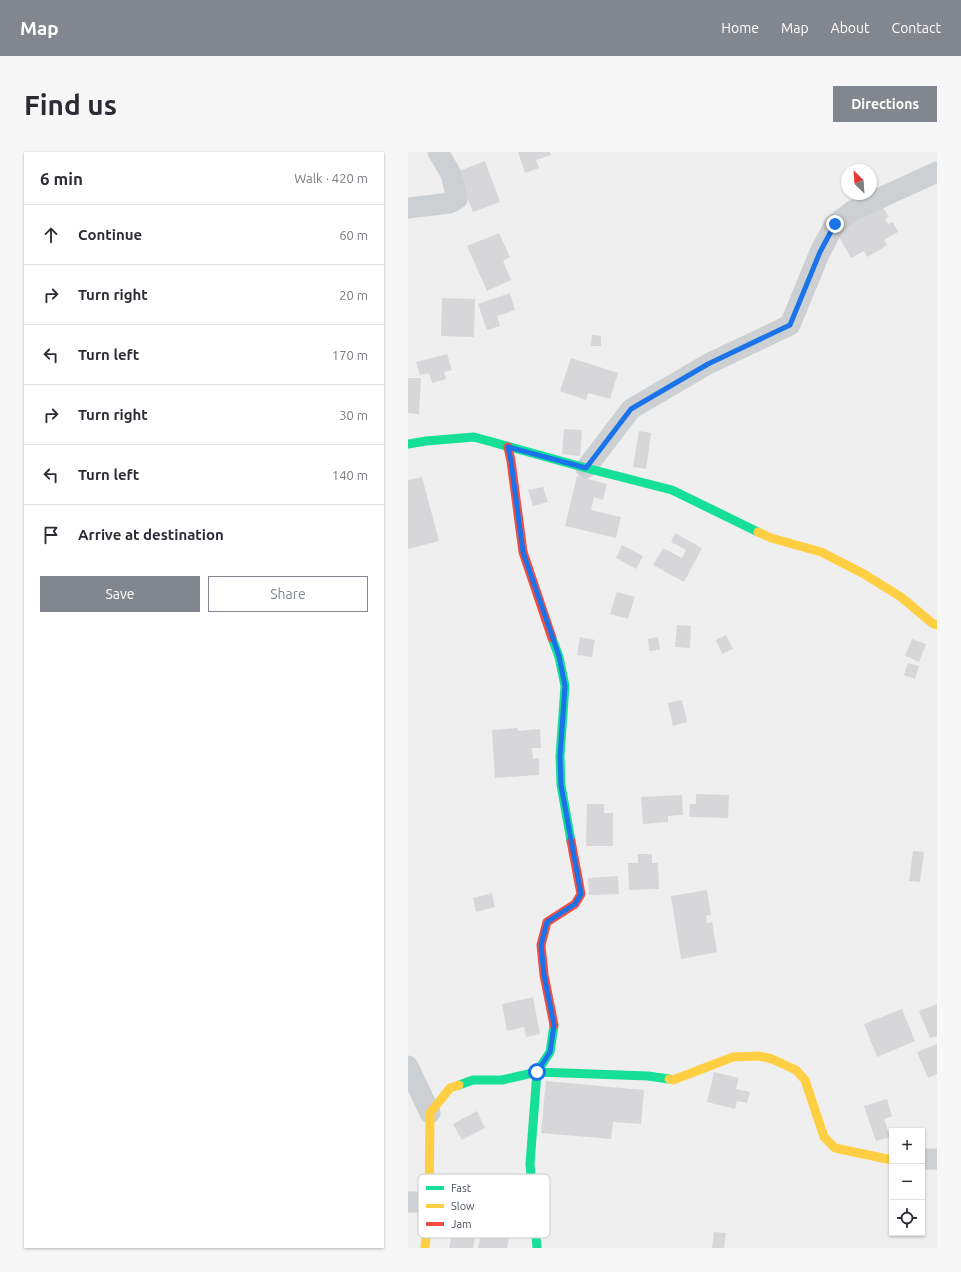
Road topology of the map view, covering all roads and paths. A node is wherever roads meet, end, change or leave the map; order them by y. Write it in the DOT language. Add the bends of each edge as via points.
graph roads {
  1 [pos="438,152"];
  2 [pos="937,172"];
  3 [pos="408,208"];
  4 [pos="408,444"];
  5 [pos="508,447"];
  6 [pos="586,468"];
  7 [pos="937,625"];
  8 [pos="408,1066"];
  9 [pos="537,1072"];
  10 [pos="430,1113"];
  11 [pos="889,1159"];
  12 [pos="925,1159"];
  13 [pos="937,1159"];
  14 [pos="429,1174"];
  15 [pos="531,1174"];
  16 [pos="426,1238"];
  17 [pos="536,1238"];
  18 [pos="425,1248"];
  19 [pos="537,1248"];
  1 -- 3 [label="street" via="451,174 457,199 450,203"];
  2 -- 6 [label="street" via="854,210 835,224 820,252 790,325 708,364 631,409"];
  4 -- 5 [label="street" via="474,437"];
  5 -- 6 [label="street"];
  5 -- 9 [label="street" via="523,552 559,656 565,686 560,756 561,785 581,894 575,904 547,922 541,945 554,1025 550,1052"];
  6 -- 7 [label="street" via="672,490 772,538 821,552 864,574"];
  8 -- 10 [label="street"];
  9 -- 10 [label="street" via="502,1080 474,1080 450,1088"];
  9 -- 11 [label="street" via="648,1076 673,1080 733,1057 759,1056 772,1059 796,1070 805,1080 824,1137 835,1148"];
  9 -- 15 [label="street"];
  10 -- 14 [label="street"];
  12 -- 13 [label="street"];
  16 -- 18 [label="street"];
  17 -- 19 [label="street"];
}
